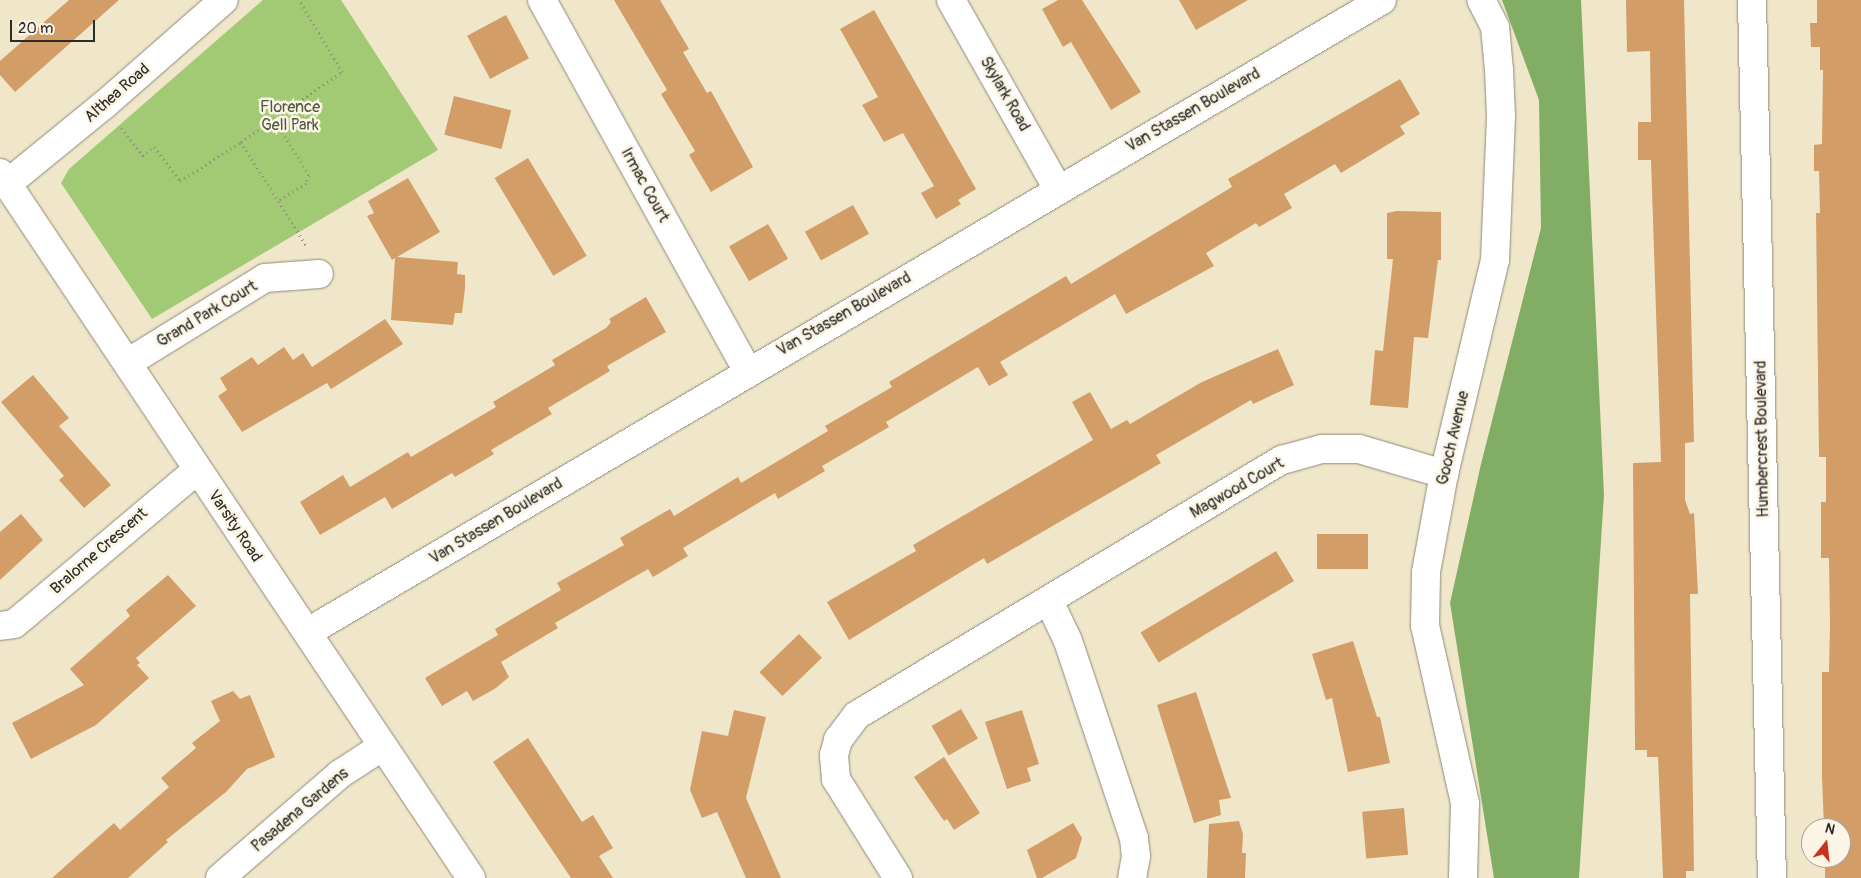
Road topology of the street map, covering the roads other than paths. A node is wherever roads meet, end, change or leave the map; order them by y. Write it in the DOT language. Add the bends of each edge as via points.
graph roads {
  1 [pos="224,0"];
  2 [pos="542,0"];
  3 [pos="951,0"];
  4 [pos="1382,0"];
  5 [pos="1481,0"];
  6 [pos="1752,0"];
  7 [pos="3,178"];
  8 [pos="1058,188"];
  9 [pos="319,274"];
  10 [pos="129,362"];
  11 [pos="748,371"];
  12 [pos="197,470"];
  13 [pos="1444,474"];
  14 [pos="1049,601"];
  15 [pos="0,626"];
  16 [pos="308,632"];
  17 [pos="383,746"];
  18 [pos="220,878"];
  19 [pos="471,878"];
  20 [pos="898,878"];
  21 [pos="1132,878"];
  22 [pos="1463,878"];
  23 [pos="1772,878"];
  1 -- 7 [label="street, Althea Road" via="104,105"];
  2 -- 11 [label="street, Irmac Court"];
  3 -- 8 [label="street, Skylark Road"];
  4 -- 8 [label="street, Van Stassen Boulevard"];
  5 -- 13 [label="street, Gooch Avenue" via="1494,27 1500,70 1502,116 1495,260"];
  6 -- 23 [label="street, Humbercrest Boulevard"];
  7 -- 10 [label="street, Varsity Road"];
  8 -- 11 [label="street, Van Stassen Boulevard"];
  9 -- 10 [label="street, Grand Park Court" via="265,278"];
  10 -- 12 [label="street, Varsity Road"];
  11 -- 16 [label="street, Van Stassen Boulevard"];
  12 -- 15 [label="street, Bralorne Crescent" via="14,624"];
  12 -- 16 [label="street, Varsity Road"];
  13 -- 14 [label="street, Magwood Court" via="1359,449 1304,452 1282,460"];
  13 -- 22 [label="street, Gooch Avenue" via="1426,572 1425,626 1465,803"];
  14 -- 20 [label="street, Magwood Court" via="857,715 838,740 834,763 839,786"];
  14 -- 21 [label="street" via="1068,641 1134,838 1136,856"];
  16 -- 17 [label="street, Varsity Road"];
  17 -- 18 [label="street, Pasadena Gardens" via="340,774"];
  17 -- 19 [label="street, Varsity Road"];
}
